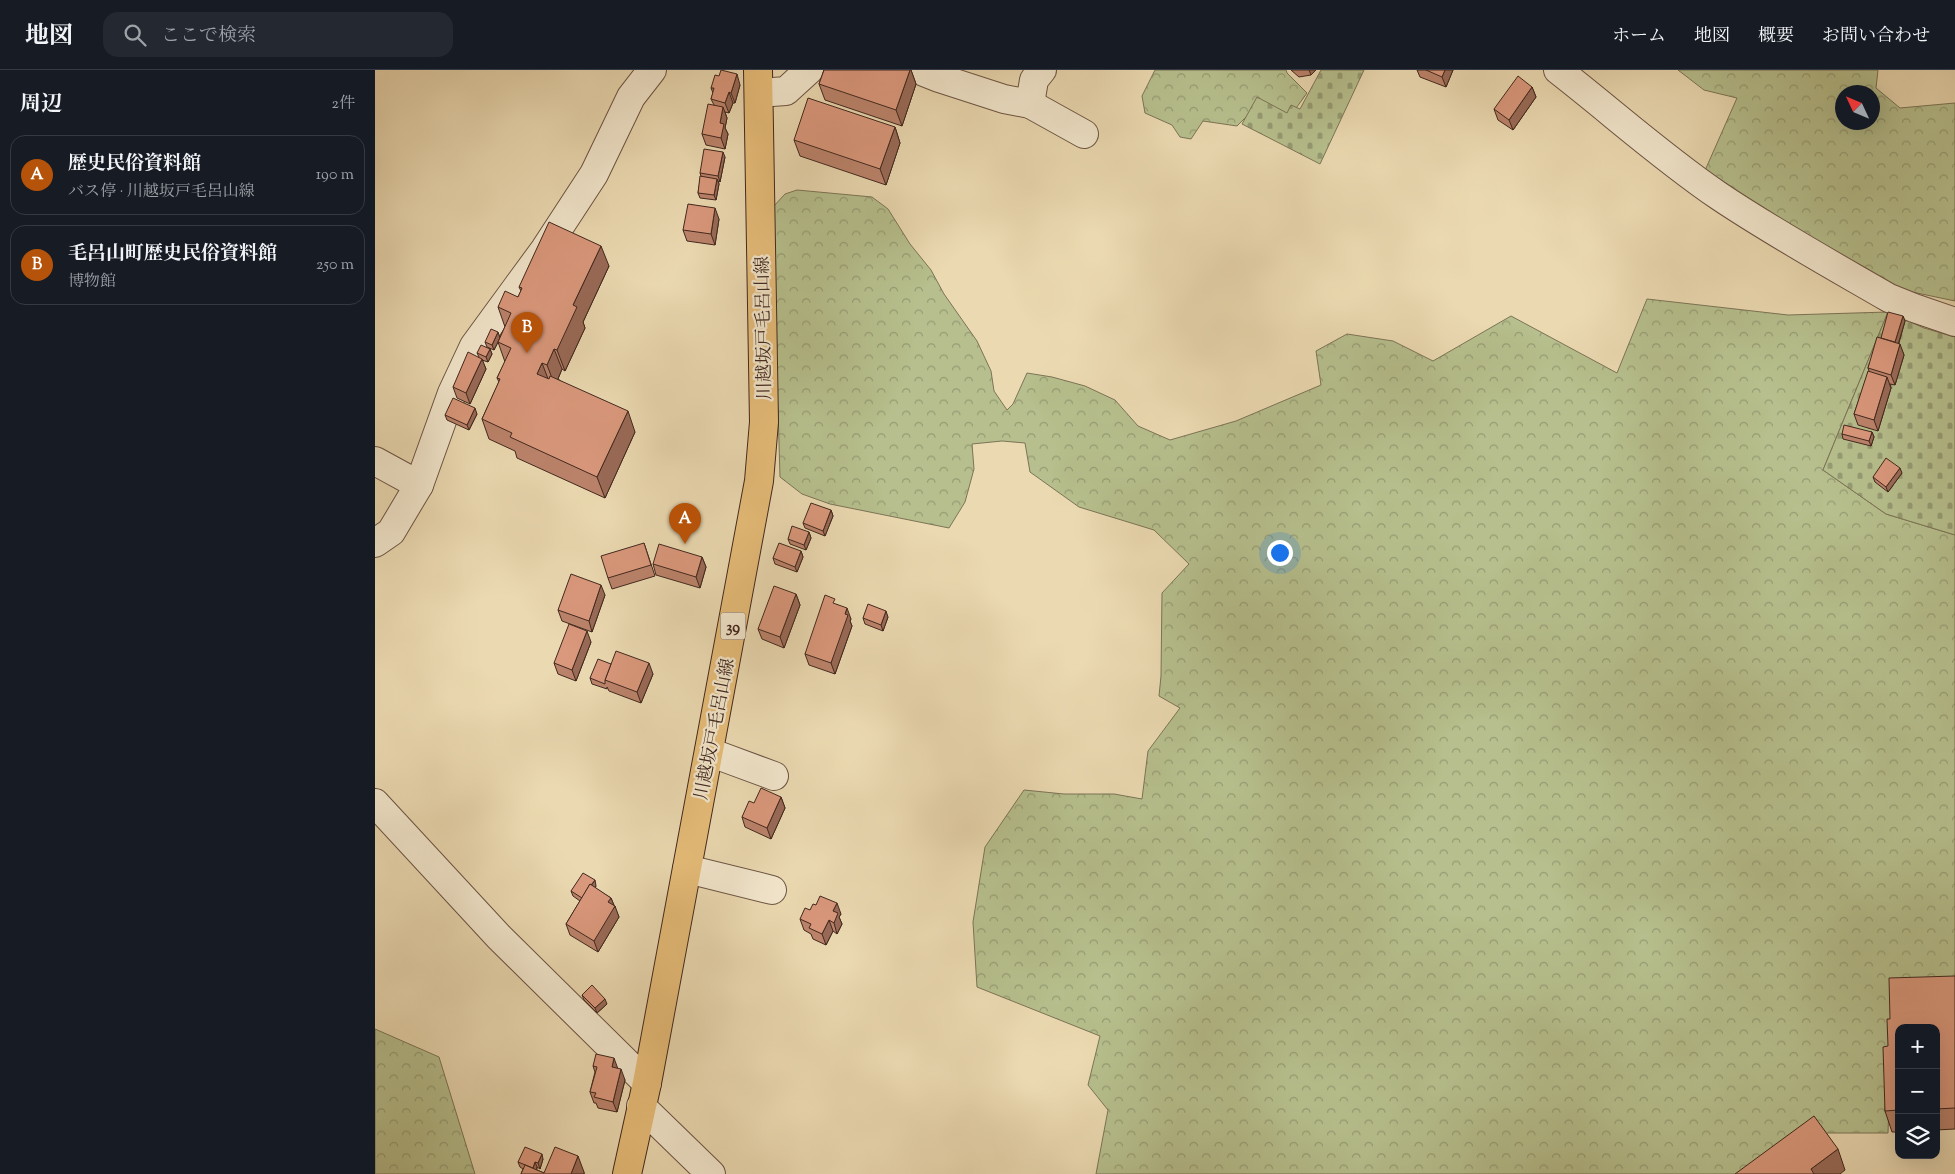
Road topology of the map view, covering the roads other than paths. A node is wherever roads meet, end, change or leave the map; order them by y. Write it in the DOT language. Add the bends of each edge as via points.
graph roads {
  1 [pos="652,70"];
  2 [pos="809,70"];
  3 [pos="919,70"];
  4 [pos="1041,70"];
  5 [pos="1558,70"];
  6 [pos="758,81"];
  7 [pos="1030,104"];
  8 [pos="1084,134"];
  9 [pos="1955,322"];
  10 [pos="375,461"];
  11 [pos="419,485"];
  12 [pos="375,543"];
  13 [pos="709,752"];
  14 [pos="775,776"];
  15 [pos="375,803"];
  16 [pos="687,869"];
  17 [pos="772,890"];
  18 [pos="644,1095"];
  19 [pos="627,1174"];
  20 [pos="711,1174"];
  1 -- 11 [label="street" via="631,97 594,174 567,216 474,346 452,393"];
  2 -- 6 [label="street" via="786,91"];
  3 -- 7 [label="street" via="985,93"];
  4 -- 7 [label="street" via="1035,80"];
  5 -- 9 [label="street" via="1665,156 1741,211 1889,298"];
  6 -- 13 [label="main road, 川越坂戸毛呂山線 / 39" via="764,422 759,480"];
  7 -- 8 [label="street"];
  10 -- 11 [label="street"];
  11 -- 12 [label="street" via="391,532"];
  13 -- 14 [label="street"];
  13 -- 16 [label="main road, 川越坂戸毛呂山線 / 39"];
  15 -- 18 [label="street"];
  16 -- 17 [label="street"];
  16 -- 18 [label="main road, 川越坂戸毛呂山線 / 39"];
  18 -- 19 [label="main road, 川越坂戸毛呂山線 / 39"];
  18 -- 20 [label="street"];
}
